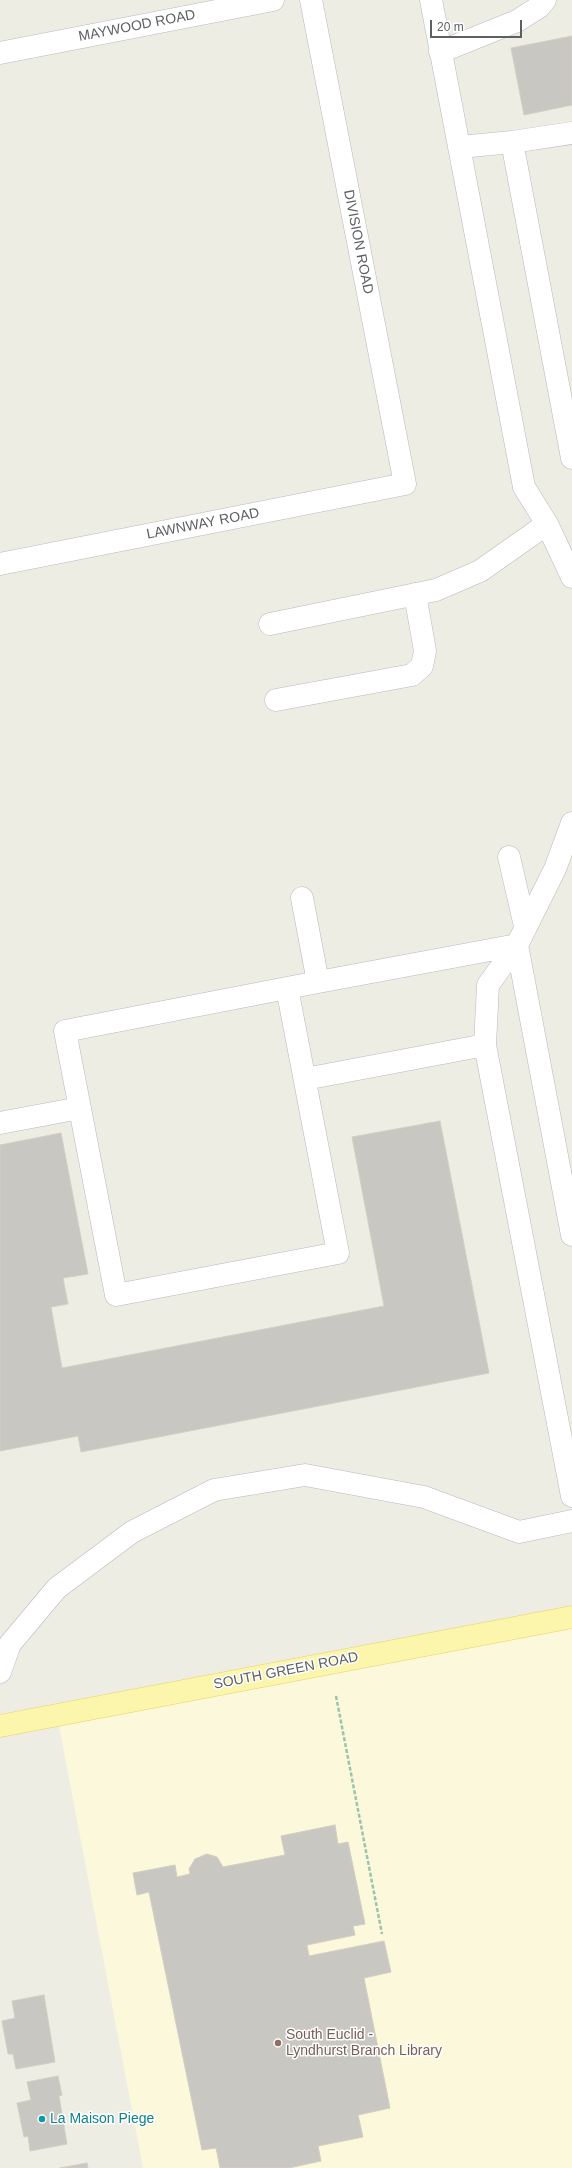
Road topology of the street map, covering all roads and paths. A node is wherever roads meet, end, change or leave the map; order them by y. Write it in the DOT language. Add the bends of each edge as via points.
graph roads {
  1 [pos="273,0"];
  2 [pos="311,0"];
  3 [pos="431,0"];
  4 [pos="545,0"];
  5 [pos="0,52"];
  6 [pos="440,52"];
  7 [pos="572,133"];
  8 [pos="512,142"];
  9 [pos="460,147"];
  10 [pos="572,458"];
  11 [pos="405,484"];
  12 [pos="547,524"];
  13 [pos="0,564"];
  14 [pos="572,577"];
  15 [pos="415,594"];
  16 [pos="270,624"];
  17 [pos="276,700"];
  18 [pos="572,823"];
  19 [pos="509,857"];
  20 [pos="302,898"];
  21 [pos="521,936"];
  22 [pos="318,982"];
  23 [pos="287,988"];
  24 [pos="485,1045"];
  25 [pos="305,1079"];
  26 [pos="80,1108"];
  27 [pos="0,1124"];
  28 [pos="572,1235"];
  29 [pos="572,1496"];
  30 [pos="572,1521"];
  31 [pos="572,1617"];
  32 [pos="0,1672"];
  33 [pos="336,1696"];
  34 [pos="0,1726"];
  35 [pos="382,1934"];
  1 -- 5 [label="street, MAYWOOD ROAD"];
  2 -- 11 [label="street, DIVISION ROAD"];
  3 -- 6 [label="street"];
  4 -- 6 [label="street" via="539,8 517,21"];
  6 -- 9 [label="street"];
  7 -- 8 [label="street"];
  8 -- 9 [label="street"];
  8 -- 10 [label="street"];
  9 -- 12 [label="street" via="524,487"];
  11 -- 13 [label="street, LAWNWAY ROAD"];
  12 -- 14 [label="street"];
  12 -- 15 [label="street" via="480,571 436,590"];
  15 -- 16 [label="street"];
  15 -- 17 [label="street" via="425,651 422,666 412,675"];
  18 -- 21 [label="street" via="555,869"];
  19 -- 21 [label="street"];
  20 -- 22 [label="street"];
  21 -- 22 [label="street"];
  21 -- 24 [label="street" via="488,985"];
  21 -- 28 [label="street"];
  22 -- 23 [label="street"];
  23 -- 25 [label="street"];
  23 -- 26 [label="street" via="65,1031"];
  24 -- 25 [label="street"];
  24 -- 29 [label="street"];
  25 -- 26 [label="street" via="338,1252 116,1295"];
  26 -- 27 [label="street"];
  30 -- 32 [label="street" via="519,1532 424,1496 305,1475 214,1490 132,1532 56,1588 10,1644"];
  31 -- 34 [label="main road, SOUTH GREEN ROAD"];
  33 -- 35 [label="path"];
}
